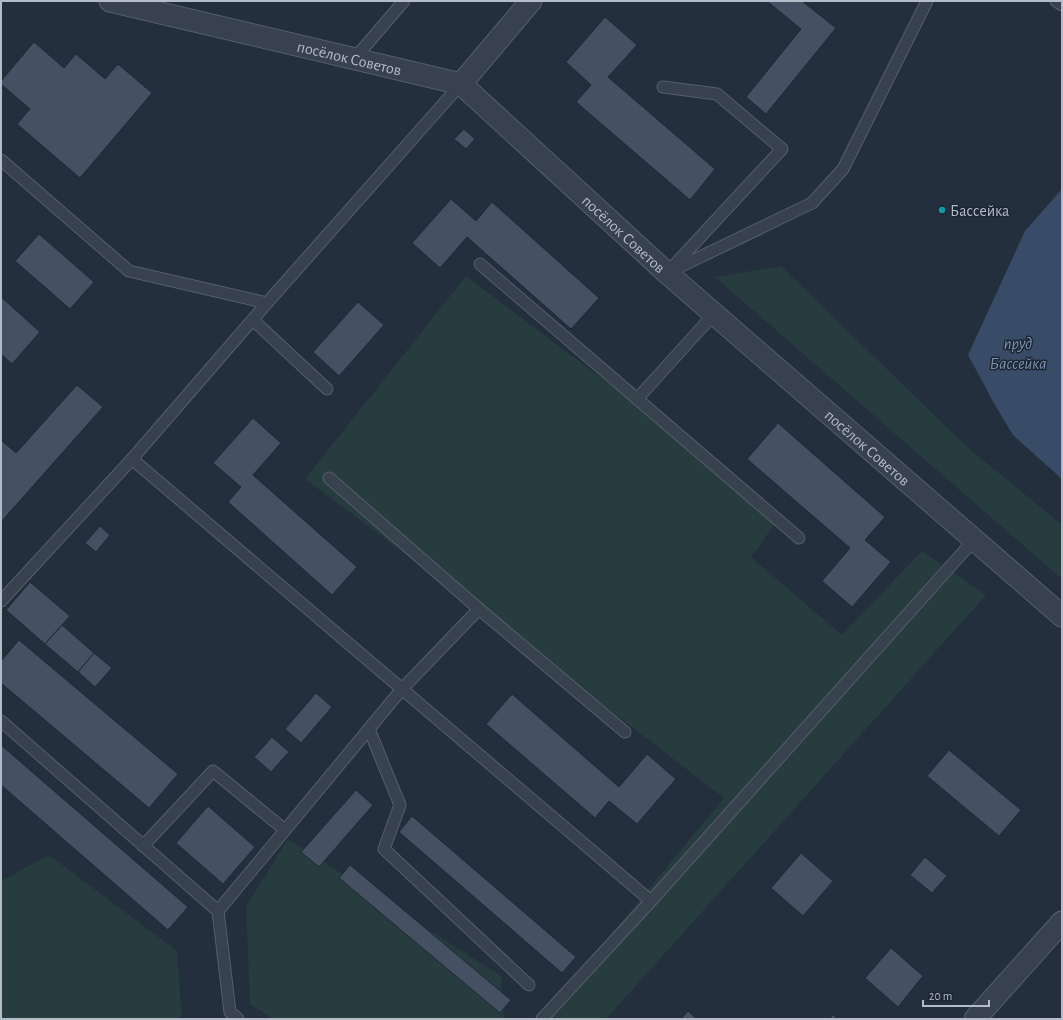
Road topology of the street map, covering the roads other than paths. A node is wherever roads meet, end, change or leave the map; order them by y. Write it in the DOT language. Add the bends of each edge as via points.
graph roads {
  1 [pos="110,1"];
  2 [pos="404,1"];
  3 [pos="531,1"];
  4 [pos="927,1"];
  5 [pos="1056,1"];
  6 [pos="1062,5"];
  7 [pos="355,58"];
  8 [pos="461,84"];
  9 [pos="662,87"];
  10 [pos="1,160"];
  11 [pos="480,264"];
  12 [pos="667,273"];
  13 [pos="267,304"];
  14 [pos="714,314"];
  15 [pos="253,320"];
  16 [pos="327,389"];
  17 [pos="637,399"];
  18 [pos="132,459"];
  19 [pos="329,478"];
  20 [pos="799,538"];
  21 [pos="974,540"];
  22 [pos="1,601"];
  23 [pos="479,609"];
  24 [pos="1062,616"];
  25 [pos="402,690"];
  26 [pos="1,721"];
  27 [pos="369,729"];
  28 [pos="625,732"];
  29 [pos="285,830"];
  30 [pos="143,846"];
  31 [pos="651,901"];
  32 [pos="218,911"];
  33 [pos="1062,922"];
  34 [pos="529,985"];
  35 [pos="238,1019"];
  36 [pos="542,1019"];
  37 [pos="975,1019"];
  1 -- 7 [label="street, посёлок Советов"];
  2 -- 7 [label="lane"];
  3 -- 8 [label="street"];
  4 -- 12 [label="lane" via="843,169 812,203"];
  5 -- 6 [label="lane"];
  7 -- 8 [label="street, посёлок Советов"];
  8 -- 12 [label="street, посёлок Советов"];
  8 -- 13 [label="lane"];
  9 -- 12 [label="lane" via="716,94 782,149"];
  10 -- 13 [label="lane" via="129,271"];
  11 -- 17 [label="lane"];
  12 -- 14 [label="street, посёлок Советов"];
  13 -- 15 [label="lane"];
  14 -- 17 [label="lane"];
  14 -- 21 [label="street, посёлок Советов"];
  15 -- 16 [label="lane"];
  15 -- 18 [label="lane"];
  17 -- 20 [label="lane"];
  18 -- 22 [label="lane"];
  18 -- 25 [label="lane"];
  19 -- 23 [label="lane"];
  21 -- 24 [label="street, посёлок Советов"];
  21 -- 31 [label="lane"];
  23 -- 25 [label="lane"];
  23 -- 28 [label="lane"];
  25 -- 27 [label="lane"];
  25 -- 31 [label="lane"];
  26 -- 30 [label="lane"];
  27 -- 29 [label="lane"];
  27 -- 34 [label="lane" via="400,804 384,849"];
  29 -- 30 [label="lane" via="213,771"];
  29 -- 32 [label="lane"];
  30 -- 32 [label="lane"];
  31 -- 36 [label="lane"];
  32 -- 35 [label="lane" via="230,1012"];
  33 -- 37 [label="street"];
}
